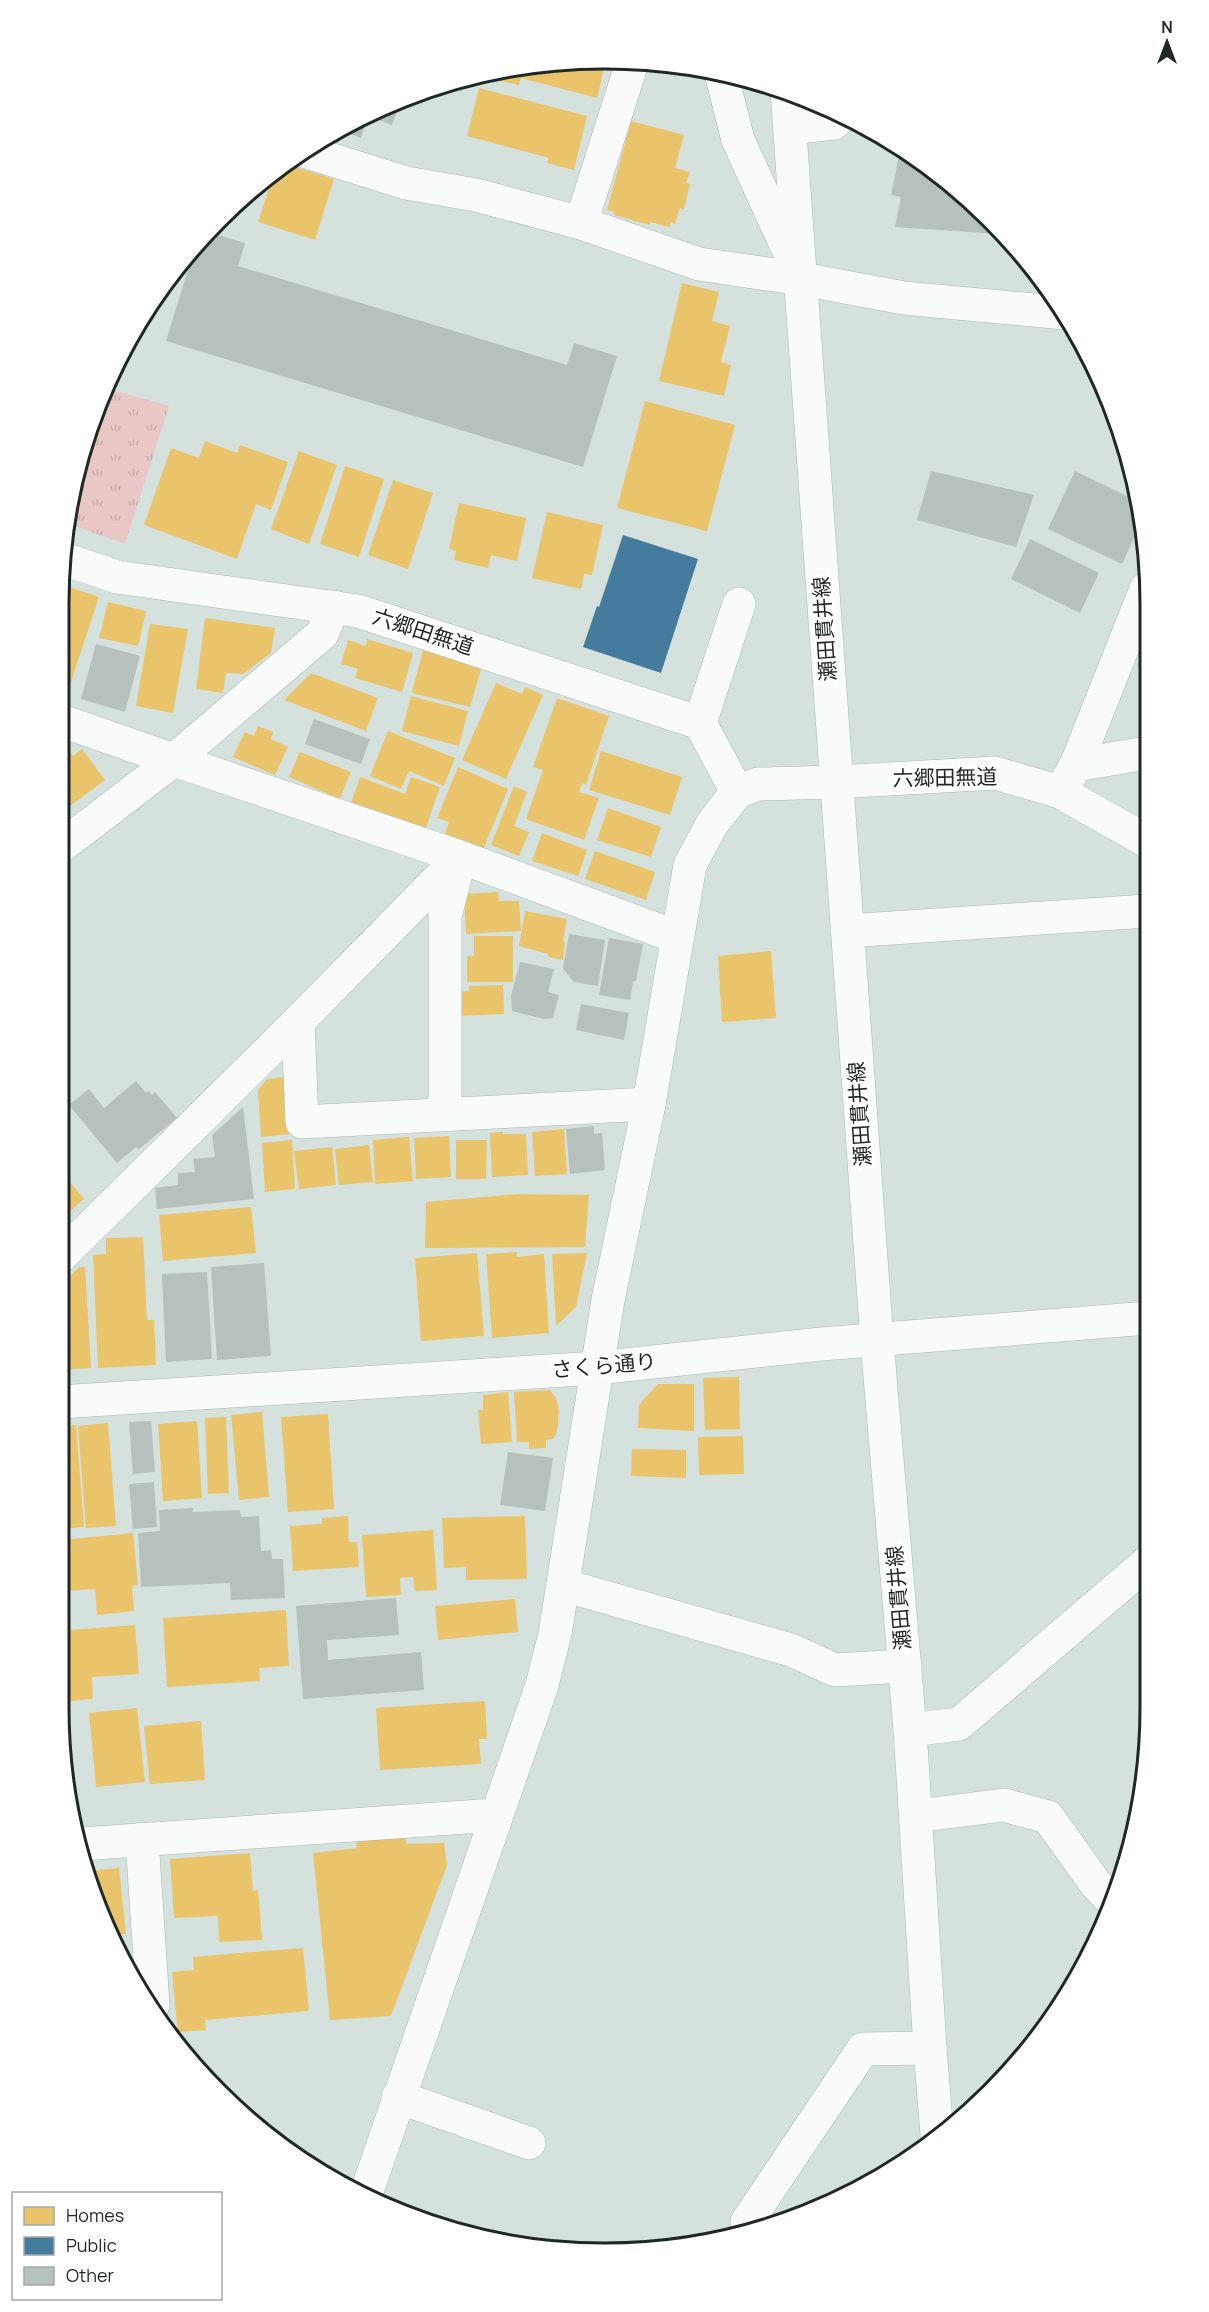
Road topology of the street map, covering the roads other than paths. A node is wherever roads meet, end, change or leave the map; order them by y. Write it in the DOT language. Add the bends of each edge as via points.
graph roads {
  1 [pos="630,70"];
  2 [pos="724,83"];
  3 [pos="788,101"];
  4 [pos="835,122"];
  5 [pos="790,128"];
  6 [pos="315,154"];
  7 [pos="581,223"];
  8 [pos="802,279"];
  9 [pos="1053,312"];
  10 [pos="71,561"];
  11 [pos="739,604"];
  12 [pos="1140,604"];
  13 [pos="334,607"];
  14 [pos="69,723"];
  15 [pos="700,723"];
  16 [pos="1140,755"];
  17 [pos="174,760"];
  18 [pos="1068,779"];
  19 [pos="836,782"];
  20 [pos="737,792"];
  21 [pos="1140,836"];
  22 [pos="69,840"];
  23 [pos="460,857"];
  24 [pos="1140,911"];
  25 [pos="847,931"];
  26 [pos="678,937"];
  27 [pos="298,1022"];
  28 [pos="649,1104"];
  29 [pos="444,1114"];
  30 [pos="69,1248"];
  31 [pos="1140,1319"];
  32 [pos="877,1341"];
  33 [pos="597,1368"];
  34 [pos="69,1401"];
  35 [pos="1140,1569"];
  36 [pos="563,1586"];
  37 [pos="905,1666"];
  38 [pos="910,1730"];
  39 [pos="495,1815"];
  40 [pos="916,1816"];
  41 [pos="142,1839"];
  42 [pos="86,1844"];
  43 [pos="1106,1894"];
  44 [pos="152,1994"];
  45 [pos="930,2048"];
  46 [pos="398,2097"];
  47 [pos="936,2127"];
  48 [pos="529,2143"];
  49 [pos="368,2188"];
  50 [pos="749,2223"];
  1 -- 7 [label="street"];
  2 -- 8 [label="street" via="738,140"];
  3 -- 5 [label="street, 瀬田貫井線"];
  4 -- 5 [label="street"];
  5 -- 8 [label="street, 瀬田貫井線"];
  6 -- 7 [label="street" via="406,183 476,195"];
  7 -- 8 [label="street" via="699,264"];
  8 -- 9 [label="street" via="904,298"];
  8 -- 19 [label="street, 瀬田貫井線"];
  10 -- 13 [label="street, 六郷田無道" via="117,577"];
  11 -- 15 [label="street"];
  12 -- 18 [label="street"];
  13 -- 15 [label="street, 六郷田無道" via="358,611"];
  13 -- 17 [label="street" via="322,633"];
  14 -- 17 [label="street"];
  15 -- 20 [label="street"];
  16 -- 18 [label="street"];
  17 -- 22 [label="street"];
  17 -- 23 [label="street"];
  18 -- 19 [label="street, 六郷田無道" via="995,773"];
  18 -- 21 [label="street, 六郷田無道"];
  19 -- 20 [label="street, 六郷田無道" via="758,784"];
  19 -- 25 [label="street, 瀬田貫井線"];
  20 -- 26 [label="street" via="712,824 690,865"];
  23 -- 26 [label="street"];
  23 -- 27 [label="street"];
  23 -- 29 [label="street" via="444,916"];
  24 -- 25 [label="street"];
  25 -- 32 [label="street, 瀬田貫井線"];
  26 -- 28 [label="street"];
  27 -- 29 [label="street" via="302,1122"];
  27 -- 30 [label="street"];
  28 -- 29 [label="street"];
  28 -- 33 [label="street"];
  31 -- 32 [label="street, さくら通り"];
  32 -- 33 [label="street, さくら通り"];
  32 -- 37 [label="street, 瀬田貫井線"];
  33 -- 34 [label="street, さくら通り"];
  33 -- 36 [label="street"];
  35 -- 38 [label="street" via="959,1724"];
  36 -- 37 [label="street" via="791,1650 835,1670"];
  36 -- 39 [label="street" via="542,1684"];
  37 -- 38 [label="street, 瀬田貫井線"];
  38 -- 40 [label="street, 瀬田貫井線"];
  39 -- 41 [label="street"];
  39 -- 46 [label="street"];
  40 -- 43 [label="street" via="1004,1805 1048,1817"];
  40 -- 45 [label="street, 瀬田貫井線"];
  41 -- 42 [label="street"];
  41 -- 44 [label="street"];
  45 -- 47 [label="street, 瀬田貫井線"];
  45 -- 50 [label="street" via="863,2049"];
  46 -- 48 [label="street"];
  46 -- 49 [label="street"];
}
